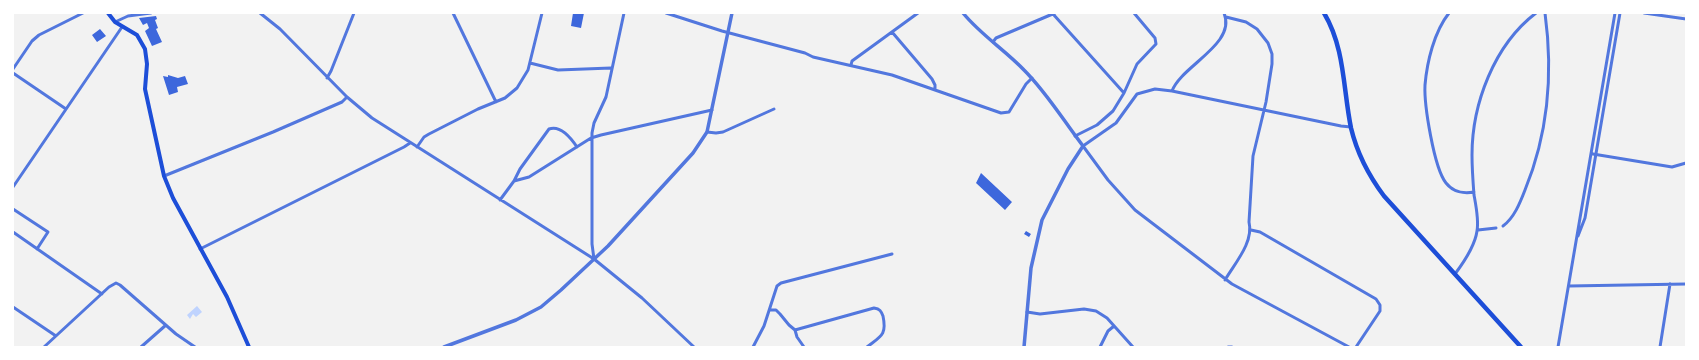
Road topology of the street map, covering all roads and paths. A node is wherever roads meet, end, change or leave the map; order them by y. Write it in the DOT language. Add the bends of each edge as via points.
graph roads {
  1 [pos="82,13"];
  2 [pos="108,13"];
  3 [pos="151,13"];
  4 [pos="260,13"];
  5 [pos="354,13"];
  6 [pos="453,13"];
  7 [pos="542,13"];
  8 [pos="624,13"];
  9 [pos="666,13"];
  10 [pos="732,13"];
  11 [pos="918,13"];
  12 [pos="963,13"];
  13 [pos="1054,13"];
  14 [pos="1134,13"];
  15 [pos="1224,13"];
  16 [pos="1324,13"];
  17 [pos="1449,13"];
  18 [pos="1536,13"];
  19 [pos="1545,13"];
  20 [pos="1614,13"];
  21 [pos="1620,13"];
  22 [pos="1644,13"];
  23 [pos="1226,17"];
  24 [pos="1686,19"];
  25 [pos="115,22"];
  26 [pos="122,27"];
  27 [pos="892,32"];
  28 [pos="728,33"];
  29 [pos="993,42"];
  30 [pos="530,63"];
  31 [pos="850,64"];
  32 [pos="611,68"];
  33 [pos="13,69"];
  34 [pos="13,73"];
  35 [pos="327,78"];
  36 [pos="1032,78"];
  37 [pos="935,90"];
  38 [pos="1172,91"];
  39 [pos="1124,93"];
  40 [pos="347,97"];
  41 [pos="496,102"];
  42 [pos="66,109"];
  43 [pos="774,109"];
  44 [pos="712,110"];
  45 [pos="1263,110"];
  46 [pos="1351,127"];
  47 [pos="707,132"];
  48 [pos="1075,136"];
  49 [pos="591,138"];
  50 [pos="410,143"];
  51 [pos="1083,146"];
  52 [pos="417,147"];
  53 [pos="576,147"];
  54 [pos="1590,154"];
  55 [pos="1595,155"];
  56 [pos="1686,163"];
  57 [pos="164,176"];
  58 [pos="514,181"];
  59 [pos="13,187"];
  60 [pos="1474,192"];
  61 [pos="500,200"];
  62 [pos="13,209"];
  63 [pos="1503,226"];
  64 [pos="1496,228"];
  65 [pos="1251,230"];
  66 [pos="1478,230"];
  67 [pos="13,232"];
  68 [pos="1577,240"];
  69 [pos="37,249"];
  70 [pos="200,249"];
  71 [pos="892,254"];
  72 [pos="594,259"];
  73 [pos="1454,274"];
  74 [pos="1225,280"];
  75 [pos="1670,284"];
  76 [pos="1686,284"];
  77 [pos="1569,286"];
  78 [pos="102,294"];
  79 [pos="13,307"];
  80 [pos="770,310"];
  81 [pos="1027,312"];
  82 [pos="166,326"];
  83 [pos="1114,326"];
  84 [pos="795,330"];
  85 [pos="56,336"];
  86 [pos="44,347"];
  87 [pos="141,347"];
  88 [pos="195,347"];
  89 [pos="249,347"];
  90 [pos="444,347"];
  91 [pos="694,347"];
  92 [pos="753,347"];
  93 [pos="804,347"];
  94 [pos="867,347"];
  95 [pos="1024,347"];
  96 [pos="1100,347"];
  97 [pos="1132,347"];
  98 [pos="1228,347"];
  99 [pos="1232,347"];
  100 [pos="1349,347"];
  101 [pos="1356,347"];
  102 [pos="1521,347"];
  103 [pos="1558,347"];
  104 [pos="1660,347"];
  1 -- 33 [label="street" via="32,41"];
  2 -- 25 [label="main road"];
  3 -- 25 [label="street" via="128,16"];
  4 -- 35 [label="street" via="280,29"];
  5 -- 35 [label="street"];
  6 -- 41 [label="street"];
  7 -- 30 [label="street"];
  8 -- 32 [label="street"];
  9 -- 28 [label="street"];
  10 -- 28 [label="street"];
  11 -- 27 [label="street"];
  12 -- 29 [label="street"];
  13 -- 29 [label="street" via="996,38"];
  13 -- 39 [label="street"];
  14 -- 39 [label="street" via="1157,42 1138,64"];
  15 -- 23 [label="street"];
  16 -- 46 [label="main road" via="1342,59"];
  17 -- 60 [label="street" via="1438,32 1429,63 1425,84 1426,108 1436,158 1446,183 1458,192"];
  18 -- 60 [label="street" via="1504,49 1483,90 1473,140"];
  19 -- 63 [label="street" via="1550,55 1546,112 1540,143 1521,202"];
  20 -- 54 [label="street"];
  21 -- 55 [label="street"];
  22 -- 24 [label="street"];
  23 -- 38 [label="street" via="1224,31 1218,42 1174,85"];
  23 -- 45 [label="street" via="1252,26 1270,48 1272,64"];
  25 -- 26 [label="main road"];
  26 -- 42 [label="street"];
  26 -- 57 [label="main road" via="137,36 145,49 145,89"];
  27 -- 31 [label="street"];
  27 -- 37 [label="street" via="932,79"];
  28 -- 31 [label="street" via="813,57"];
  28 -- 44 [label="street"];
  29 -- 36 [label="street" via="1007,52"];
  30 -- 32 [label="street" via="558,70"];
  30 -- 41 [label="street" via="517,88"];
  31 -- 37 [label="street"];
  32 -- 49 [label="street" via="606,96"];
  34 -- 42 [label="street"];
  35 -- 40 [label="street"];
  36 -- 37 [label="street" via="1012,109 1005,113"];
  36 -- 48 [label="street"];
  38 -- 45 [label="street"];
  38 -- 51 [label="street" via="1155,89 1138,94 1116,123"];
  39 -- 48 [label="street" via="1108,117"];
  40 -- 50 [label="street" via="372,118"];
  40 -- 57 [label="street" via="342,102 273,132"];
  41 -- 52 [label="street" via="429,134"];
  42 -- 59 [label="street"];
  43 -- 47 [label="street" via="723,132"];
  44 -- 47 [label="street"];
  44 -- 49 [label="street"];
  45 -- 46 [label="street"];
  45 -- 65 [label="street" via="1253,156 1249,222"];
  46 -- 73 [label="main road" via="1363,161 1378,187"];
  47 -- 72 [label="street" via="693,153"];
  48 -- 51 [label="street"];
  49 -- 53 [label="street"];
  49 -- 72 [label="street"];
  50 -- 52 [label="street"];
  50 -- 70 [label="street"];
  51 -- 74 [label="street" via="1108,180 1135,210"];
  51 -- 81 [label="street" via="1042,220 1031,268"];
  52 -- 61 [label="street"];
  53 -- 58 [label="street" via="529,177"];
  53 -- 58 [label="street" via="560,130 549,129"];
  54 -- 55 [label="street"];
  54 -- 68 [label="street"];
  55 -- 56 [label="street" via="1672,167"];
  55 -- 68 [label="street" via="1585,218"];
  57 -- 70 [label="main road"];
  58 -- 61 [label="street"];
  60 -- 66 [label="street"];
  61 -- 72 [label="street"];
  62 -- 69 [label="street" via="48,232"];
  64 -- 66 [label="street"];
  65 -- 74 [label="street" via="1245,246"];
  65 -- 101 [label="street" via="1260,232 1376,299 1380,311"];
  66 -- 73 [label="street"];
  67 -- 69 [label="street"];
  68 -- 77 [label="street"];
  69 -- 78 [label="street"];
  70 -- 89 [label="main road" via="227,297"];
  71 -- 80 [label="street" via="781,283 777,286"];
  72 -- 90 [label="street" via="550,299 529,314"];
  72 -- 91 [label="street" via="636,293"];
  73 -- 102 [label="main road"];
  74 -- 100 [label="street"];
  75 -- 76 [label="street"];
  75 -- 77 [label="street"];
  75 -- 104 [label="street"];
  77 -- 103 [label="street"];
  78 -- 82 [label="street" via="118,283"];
  78 -- 85 [label="street"];
  79 -- 85 [label="street"];
  80 -- 84 [label="street" via="776,310"];
  80 -- 92 [label="street"];
  81 -- 83 [label="street" via="1040,314 1089,309 1102,314"];
  81 -- 95 [label="street"];
  82 -- 87 [label="street"];
  82 -- 88 [label="street"];
  83 -- 96 [label="street" via="1108,331"];
  83 -- 97 [label="street"];
  84 -- 93 [label="street"];
  84 -- 94 [label="street" via="802,326 874,308 879,309 882,312 885,332"];
  85 -- 86 [label="street"];
  98 -- 99 [label="street"];
}
